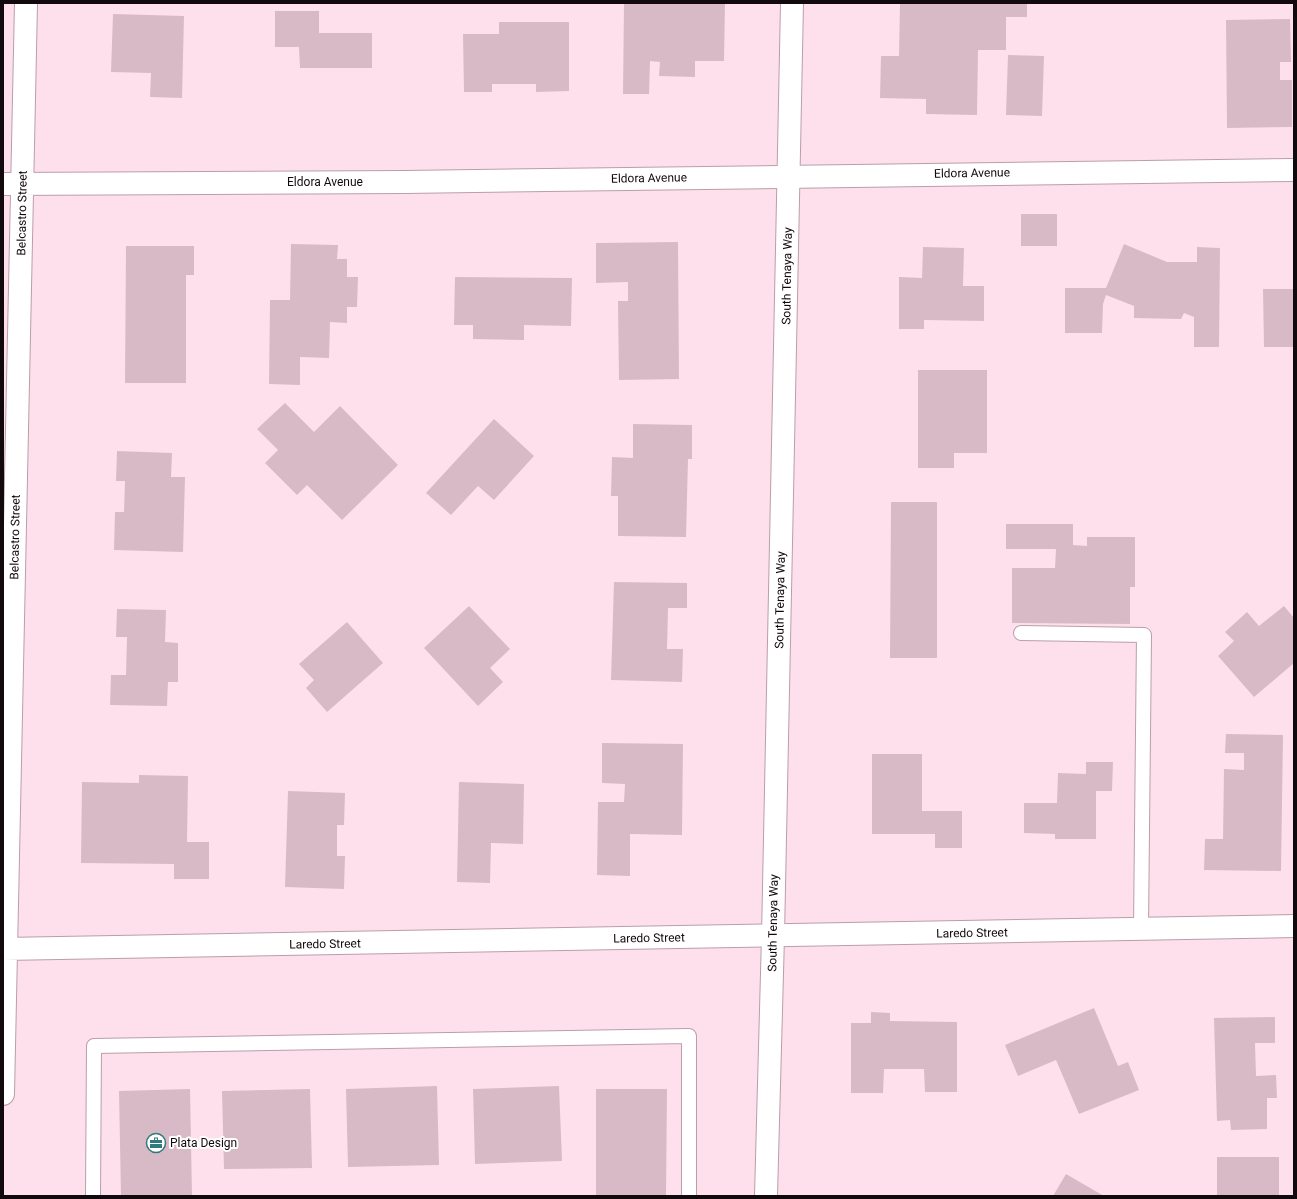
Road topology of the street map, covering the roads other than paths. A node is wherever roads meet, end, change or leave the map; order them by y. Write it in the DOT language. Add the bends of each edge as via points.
graph roads {
  1 [pos="26,3"];
  2 [pos="792,3"];
  3 [pos="1294,170"];
  4 [pos="789,176"];
  5 [pos="13,184"];
  6 [pos="1021,633"];
  7 [pos="1294,926"];
  8 [pos="1140,929"];
  9 [pos="773,936"];
  10 [pos="4,949"];
  11 [pos="3,1094"];
  12 [pos="92,1196"];
  13 [pos="689,1196"];
  14 [pos="766,1196"];
  1 -- 5 [label="street, Belcastro Street"];
  2 -- 4 [label="street, South Tenaya Way"];
  3 -- 4 [label="street, Eldora Avenue"];
  4 -- 5 [label="street, Eldora Avenue"];
  4 -- 9 [label="street, South Tenaya Way"];
  5 -- 10 [label="street, Belcastro Street"];
  6 -- 8 [label="lane" via="1144,635"];
  7 -- 8 [label="street, Laredo Street"];
  8 -- 9 [label="street, Laredo Street"];
  9 -- 10 [label="street, Laredo Street"];
  9 -- 14 [label="street, South Tenaya Way"];
  10 -- 11 [label="street, Belcastro Street"];
  12 -- 13 [label="lane" via="94,1046 689,1036"];
}
